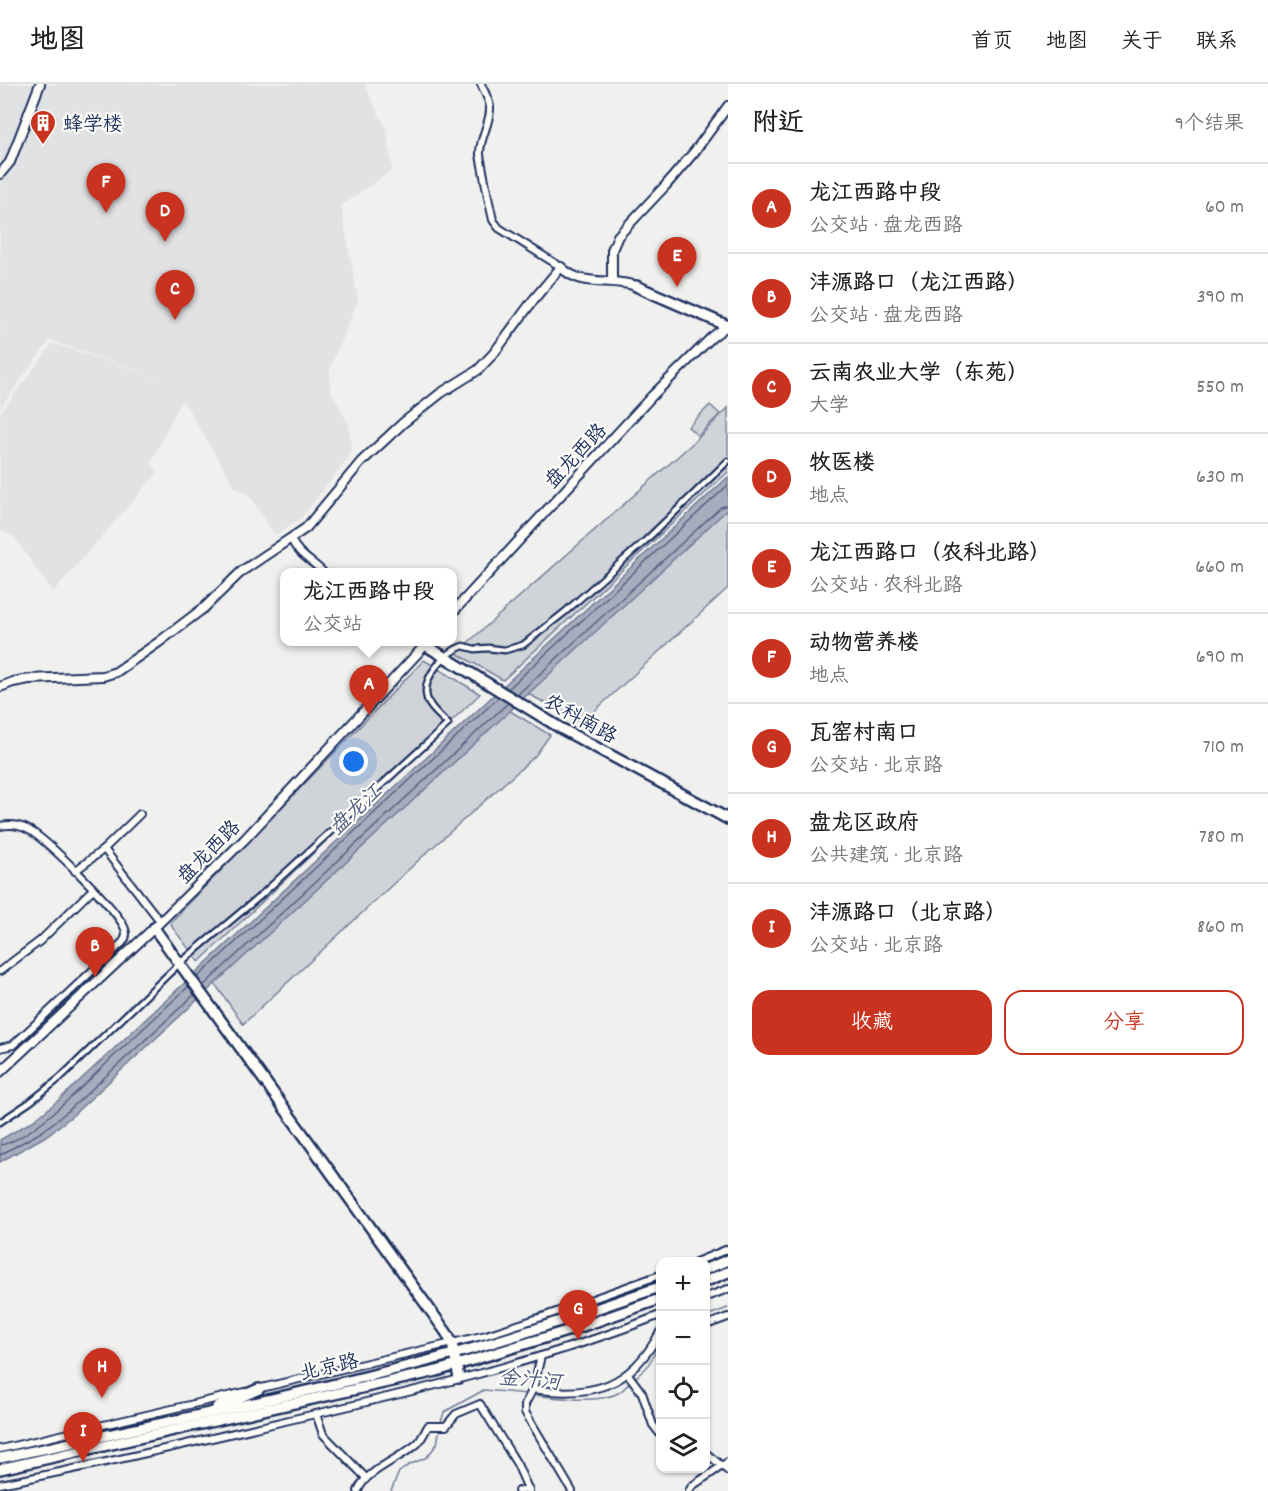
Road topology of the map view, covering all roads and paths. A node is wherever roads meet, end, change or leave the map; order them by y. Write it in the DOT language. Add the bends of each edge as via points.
graph roads {
  1 [pos="40,84"];
  2 [pos="481,84"];
  3 [pos="728,106"];
  4 [pos="0,174"];
  5 [pos="561,267"];
  6 [pos="612,281"];
  7 [pos="636,286"];
  8 [pos="728,324"];
  9 [pos="728,461"];
  10 [pos="291,539"];
  11 [pos="317,568"];
  12 [pos="457,608"];
  13 [pos="421,646"];
  14 [pos="428,646"];
  15 [pos="444,657"];
  16 [pos="0,687"];
  17 [pos="140,814"];
  18 [pos="728,819"];
  19 [pos="0,826"];
  20 [pos="104,849"];
  21 [pos="75,871"];
  22 [pos="93,889"];
  23 [pos="157,924"];
  24 [pos="180,963"];
  25 [pos="0,971"];
  26 [pos="0,1048"];
  27 [pos="0,1072"];
  28 [pos="0,1122"];
  29 [pos="728,1249"];
  30 [pos="708,1257"];
  31 [pos="728,1260"];
  32 [pos="710,1267"];
  33 [pos="728,1272"];
  34 [pos="656,1276"];
  35 [pos="710,1279"];
  36 [pos="656,1288"];
  37 [pos="728,1289"];
  38 [pos="710,1296"];
  39 [pos="656,1300"];
  40 [pos="656,1316"];
  41 [pos="728,1317"];
  42 [pos="710,1323"];
  43 [pos="656,1340"];
  44 [pos="452,1343"];
  45 [pos="454,1354"];
  46 [pos="541,1356"];
  47 [pos="457,1364"];
  48 [pos="628,1374"];
  49 [pos="459,1378"];
  50 [pos="259,1389"];
  51 [pos="533,1389"];
  52 [pos="316,1414"];
  53 [pos="197,1416"];
  54 [pos="656,1430"];
  55 [pos="0,1449"];
  56 [pos="710,1456"];
  57 [pos="0,1458"];
  58 [pos="726,1466"];
  59 [pos="4,1468"];
  60 [pos="0,1475"];
  61 [pos="366,1478"];
  62 [pos="0,1484"];
  63 [pos="358,1490"];
  64 [pos="529,1490"];
  65 [pos="518,1491"];
  66 [pos="572,1491"];
  67 [pos="689,1491"];
  1 -- 4 [label="street" via="10,162"];
  2 -- 5 [label="street" via="490,106 480,155 494,220 504,233"];
  3 -- 6 [label="street" via="695,151 618,236 612,250"];
  5 -- 6 [label="street" via="575,278"];
  5 -- 10 [label="street" via="478,370 403,423 361,462 315,519"];
  6 -- 7 [label="street"];
  7 -- 8 [label="main road" via="647,285"];
  8 -- 12 [label="street, 盘龙西路" via="652,396"];
  9 -- 15 [label="street" via="609,573 523,645 505,650 463,646"];
  10 -- 11 [label="street" via="298,552"];
  10 -- 16 [label="street" via="242,571 205,607 116,672 29,679"];
  13 -- 23 [label="street, 盘龙西路" via="288,795"];
  14 -- 15 [label="main road, 农科南路"];
  15 -- 18 [label="main road, 农科南路" via="531,711"];
  15 -- 24 [label="street" via="434,669 426,692 429,703 448,724 259,897"];
  17 -- 20 [label="street"];
  19 -- 21 [label="street" via="17,826 35,833"];
  20 -- 21 [label="street"];
  20 -- 23 [label="street"];
  21 -- 22 [label="street"];
  22 -- 25 [label="street" via="40,941"];
  22 -- 26 [label="street" via="124,926 125,939 12,1045"];
  23 -- 24 [label="main road"];
  23 -- 27 [label="street, 盘龙西路"];
  24 -- 28 [label="street" via="60,1078"];
  24 -- 44 [label="main road"];
  29 -- 30 [label="street"];
  31 -- 32 [label="main road"];
  33 -- 35 [label="main road"];
  34 -- 44 [label="street" via="545,1316"];
  36 -- 45 [label="main road, 北京路"];
  37 -- 38 [label="street"];
  39 -- 47 [label="main road, 北京路"];
  40 -- 46 [label="street"];
  41 -- 42 [label="street"];
  43 -- 48 [label="street"];
  44 -- 45 [label="main road"];
  44 -- 50 [label="street"];
  45 -- 47 [label="main road"];
  45 -- 53 [label="main road, 北京路"];
  46 -- 49 [label="street"];
  46 -- 51 [label="street"];
  47 -- 49 [label="main road"];
  47 -- 59 [label="main road, 北京路"];
  48 -- 51 [label="street" via="592,1390"];
  48 -- 54 [label="street"];
  49 -- 52 [label="street"];
  50 -- 53 [label="main road"];
  50 -- 55 [label="street"];
  51 -- 66 [label="street" via="525,1412"];
  52 -- 61 [label="street" via="323,1434"];
  52 -- 62 [label="street"];
  53 -- 57 [label="main road, 北京路"];
  56 -- 58 [label="street"];
  58 -- 67 [label="street"];
  59 -- 60 [label="main road"];
  61 -- 63 [label="street"];
  61 -- 64 [label="street" via="413,1447 428,1426 446,1426 456,1414 480,1404"];
  64 -- 65 [label="street"];
}
